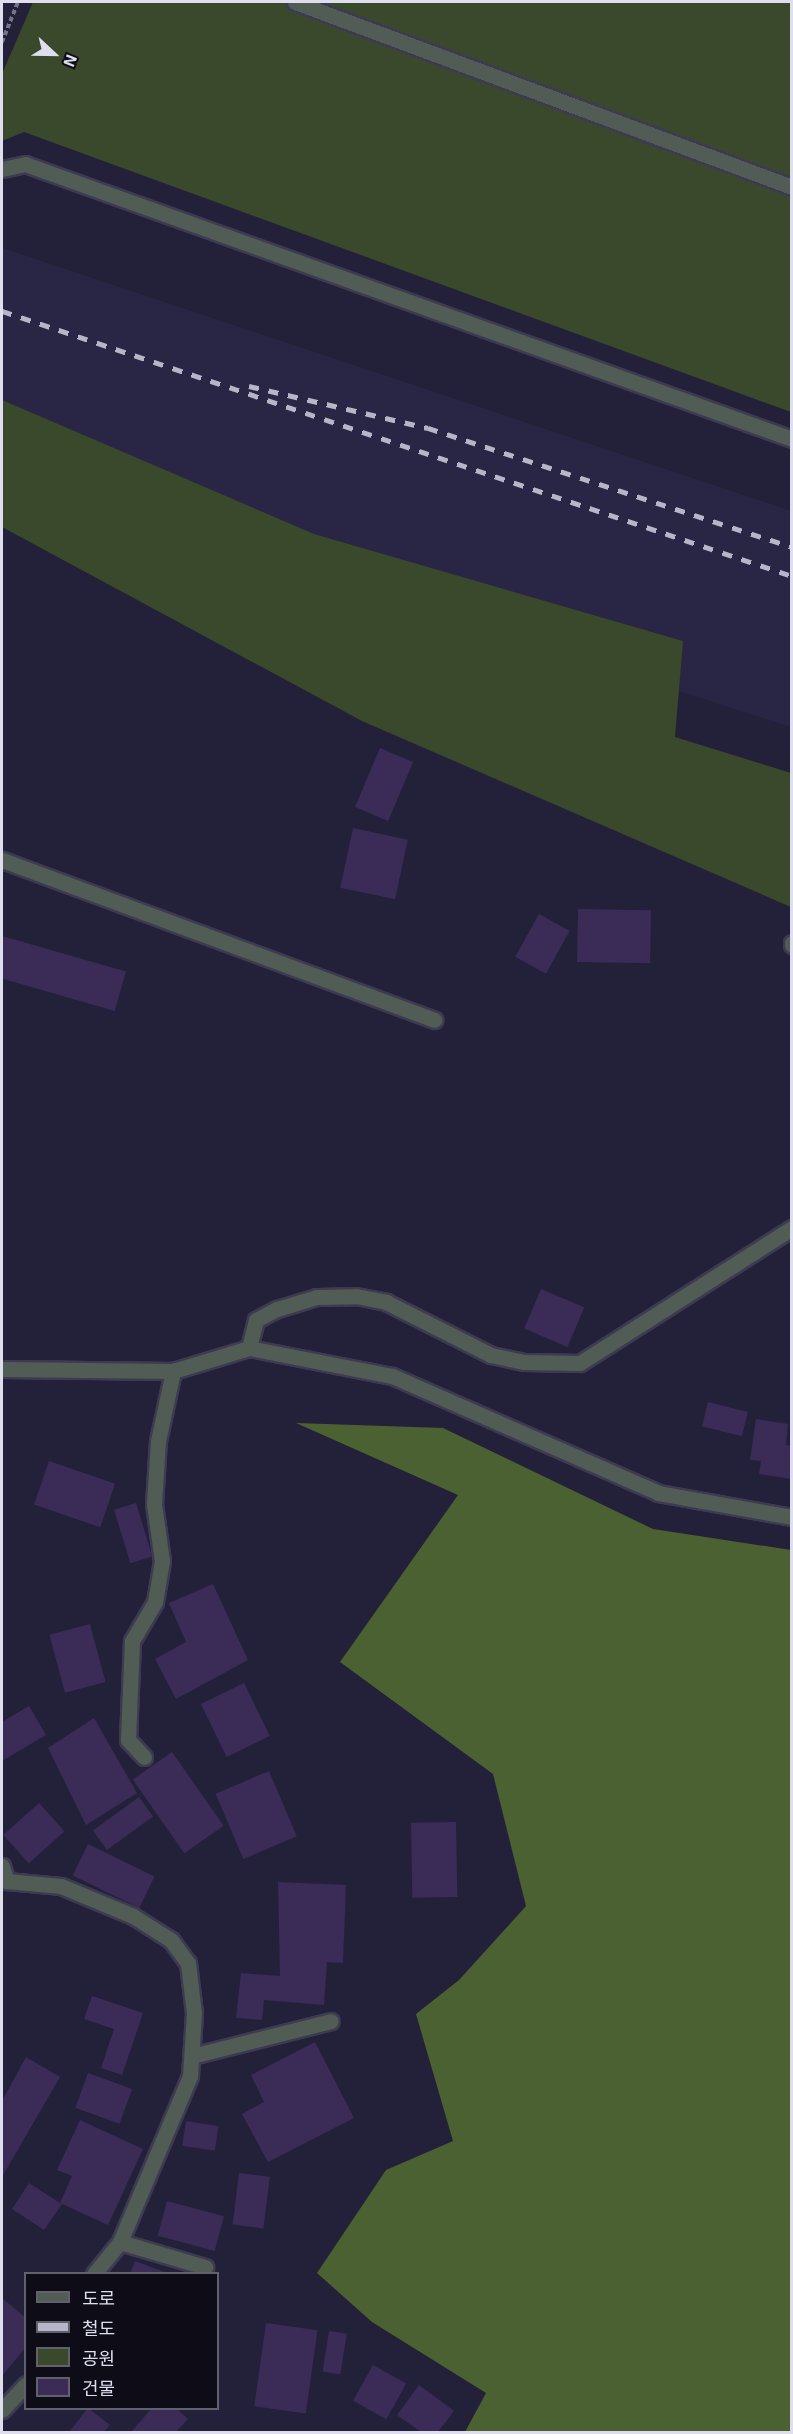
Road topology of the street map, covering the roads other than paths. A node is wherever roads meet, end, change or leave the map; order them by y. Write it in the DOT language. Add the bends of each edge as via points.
graph roads {
  1 [pos="295,2"];
  2 [pos="2,169"];
  3 [pos="792,187"];
  4 [pos="792,439"];
  5 [pos="2,860"];
  6 [pos="434,1020"];
  7 [pos="792,1228"];
  8 [pos="249,1348"];
  9 [pos="2,1369"];
  10 [pos="172,1371"];
  11 [pos="792,1517"];
  12 [pos="144,1757"];
  13 [pos="2,1866"];
  14 [pos="4,1883"];
  15 [pos="331,2021"];
  16 [pos="192,2056"];
  17 [pos="120,2242"];
  18 [pos="205,2267"];
  19 [pos="96,2272"];
  20 [pos="24,2386"];
  21 [pos="2,2410"];
  1 -- 3 [label="street"];
  2 -- 4 [label="street" via="25,164"];
  5 -- 6 [label="street"];
  7 -- 8 [label="street" via="580,1363 524,1362 491,1355 386,1302 356,1296 317,1297 277,1309 256,1320"];
  8 -- 10 [label="street"];
  8 -- 11 [label="street" via="392,1376 658,1493"];
  9 -- 10 [label="street"];
  10 -- 12 [label="street" via="158,1441 154,1504 162,1561 155,1602 132,1641 128,1740"];
  13 -- 14 [label="street"];
  14 -- 16 [label="street" via="61,1886 133,1916 171,1940 188,1963 194,2013"];
  15 -- 16 [label="street"];
  16 -- 17 [label="street" via="190,2076 169,2132"];
  17 -- 18 [label="street"];
  17 -- 19 [label="street"];
  20 -- 21 [label="street"];
}
